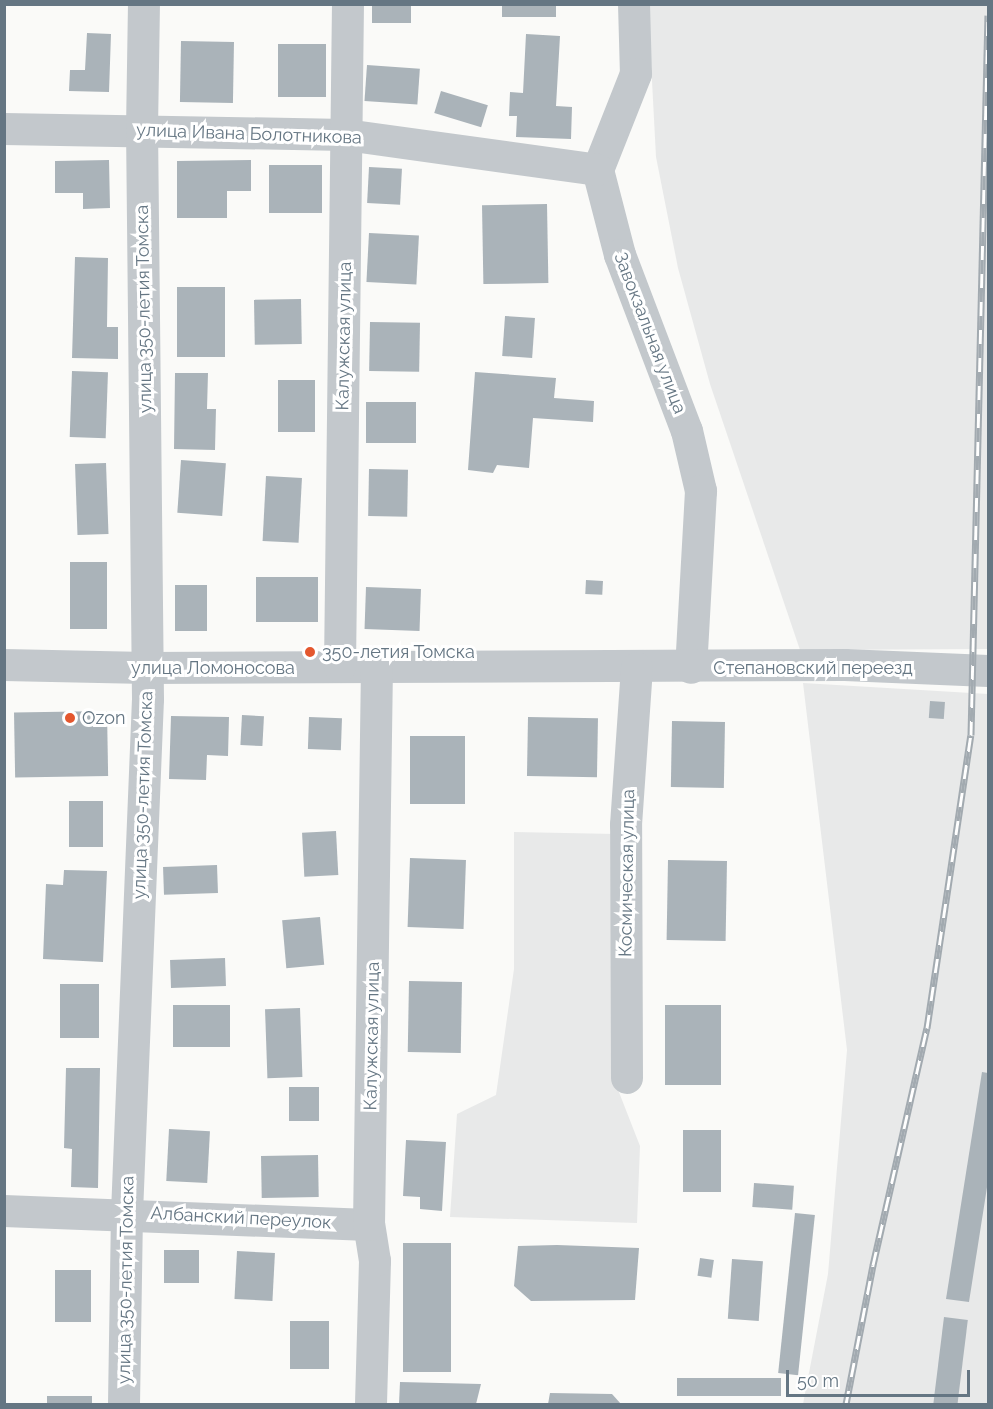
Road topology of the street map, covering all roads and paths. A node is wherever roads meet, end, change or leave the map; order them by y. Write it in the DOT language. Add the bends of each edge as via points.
graph roads {
  1 [pos="144,4"];
  2 [pos="348,4"];
  3 [pos="634,4"];
  4 [pos="4,129"];
  5 [pos="142,130"];
  6 [pos="346,135"];
  7 [pos="598,170"];
  8 [pos="4,665"];
  9 [pos="340,667"];
  10 [pos="377,667"];
  11 [pos="147,668"];
  12 [pos="637,668"];
  13 [pos="691,668"];
  14 [pos="988,671"];
  15 [pos="627,1078"];
  16 [pos="4,1211"];
  17 [pos="127,1213"];
  18 [pos="369,1225"];
  19 [pos="124,1404"];
  20 [pos="371,1404"];
  1 -- 5 [label="street, улица 350-летия Томска"];
  2 -- 6 [label="street, Калужская улица"];
  3 -- 7 [label="street" via="636,74"];
  4 -- 5 [label="street, улица Ивана Болотникова"];
  5 -- 6 [label="street, улица Ивана Болотникова"];
  5 -- 11 [label="street, улица 350-летия Томска"];
  6 -- 7 [label="street, улица Ивана Болотникова"];
  6 -- 9 [label="street, Калужская улица"];
  7 -- 13 [label="street, Завокзальная улица" via="620,255 687,431 701,491"];
  8 -- 11 [label="street, улица Ломоносова"];
  9 -- 10 [label="street, улица Ломоносова"];
  9 -- 11 [label="street, улица Ломоносова"];
  10 -- 12 [label="street, улица Ломоносова"];
  10 -- 18 [label="street, Калужская улица"];
  11 -- 17 [label="street, улица 350-летия Томска"];
  12 -- 13 [label="street, Степановский переезд"];
  12 -- 15 [label="street, Космическая улица" via="626,825"];
  13 -- 14 [label="street, Степановский переезд" via="845,665"];
  16 -- 17 [label="street, Албанский переулок"];
  17 -- 18 [label="street, Албанский переулок"];
  17 -- 19 [label="street, улица 350-летия Томска"];
  18 -- 20 [label="street, Калужская улица" via="375,1262"];
}
